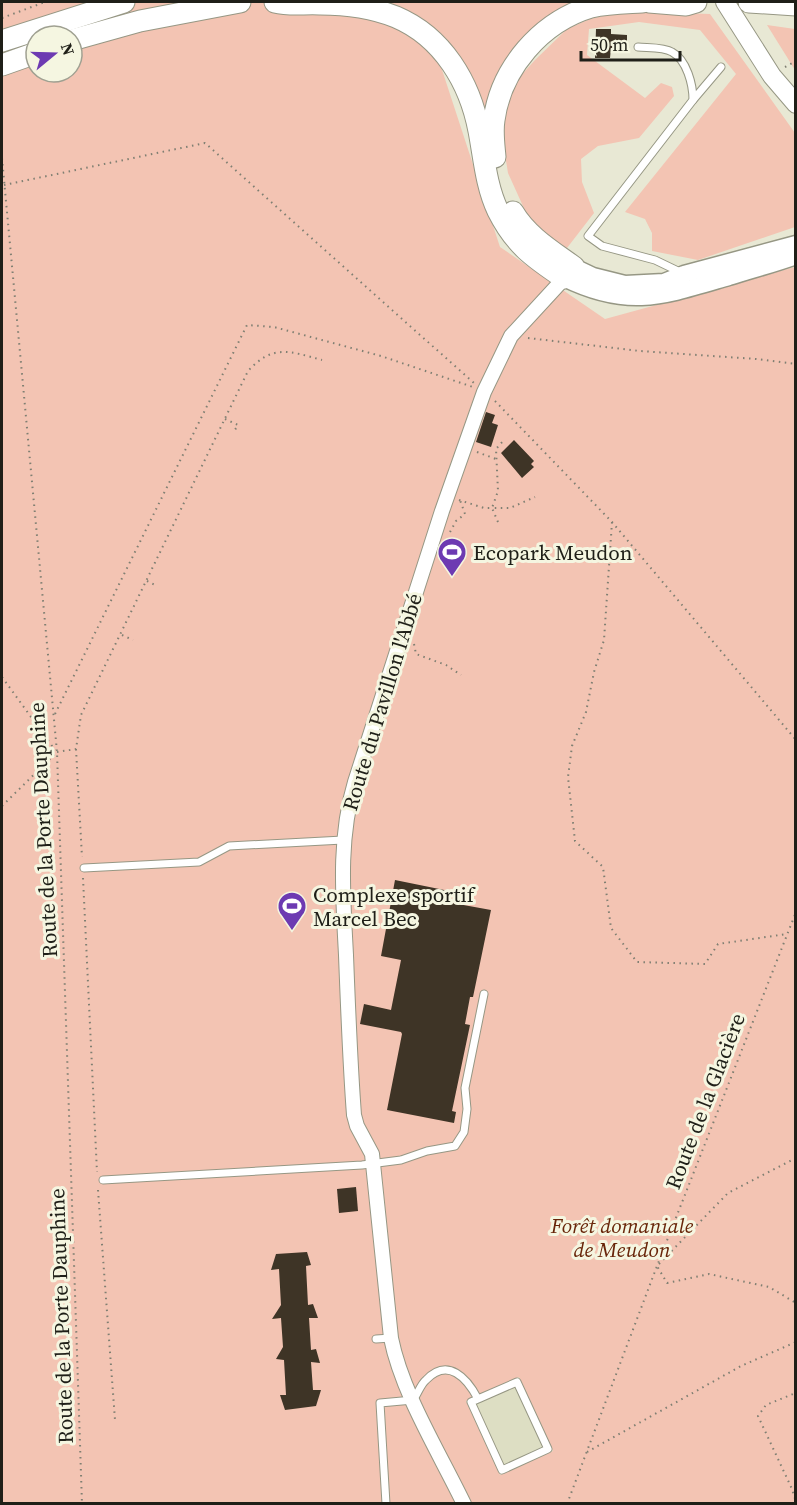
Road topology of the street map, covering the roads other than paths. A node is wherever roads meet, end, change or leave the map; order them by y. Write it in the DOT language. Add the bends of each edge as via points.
graph roads {
  1 [pos="124,2"];
  2 [pos="240,2"];
  3 [pos="275,2"];
  4 [pos="642,2"];
  5 [pos="649,2"];
  6 [pos="696,2"];
  7 [pos="726,2"];
  8 [pos="749,2"];
  9 [pos="795,5"];
  10 [pos="84,37"];
  11 [pos="2,40"];
  12 [pos="638,47"];
  13 [pos="24,57"];
  14 [pos="2,65"];
  15 [pos="721,67"];
  16 [pos="693,100"];
  17 [pos="795,104"];
  18 [pos="795,244"];
  19 [pos="795,256"];
  20 [pos="569,272"];
  21 [pos="684,274"];
  22 [pos="343,840"];
  23 [pos="83,871"];
  24 [pos="484,994"];
  25 [pos="374,1163"];
  26 [pos="103,1180"];
  27 [pos="391,1338"];
  28 [pos="376,1339"];
  29 [pos="477,1399"];
  30 [pos="413,1400"];
  31 [pos="386,1503"];
  32 [pos="464,1503"];
  1 -- 11 [label="highway"];
  2 -- 10 [label="highway" via="140,21"];
  3 -- 20 [label="highway" via="358,6 396,17 431,39 466,88 489,186 509,230 530,255"];
  4 -- 20 [label="highway" via="589,8 551,27 517,61 498,102 493,132 503,191 525,228"];
  5 -- 6 [label="highway"];
  7 -- 17 [label="main road" via="772,76"];
  8 -- 9 [label="highway"];
  12 -- 16 [label="lane" via="671,50 681,59 693,87"];
  13 -- 14 [label="highway"];
  15 -- 16 [label="lane"];
  16 -- 21 [label="lane" via="588,236 602,246 655,260"];
  18 -- 21 [label="street"];
  19 -- 20 [label="street" via="672,294 627,298 584,287"];
  20 -- 21 [label="street" via="625,284 664,282"];
  20 -- 22 [label="street, Route du Pavillon l'Abbé" via="511,336 484,392 454,498 355,782"];
  22 -- 23 [label="lane" via="228,846 199,862"];
  22 -- 25 [label="street, Route du Pavillon l'Abbé" via="354,1115"];
  24 -- 25 [label="lane" via="465,1088 464,1131 455,1146"];
  25 -- 26 [label="lane"];
  25 -- 27 [label="street, Route du Pavillon l'Abbé"];
  27 -- 28 [label="lane"];
  27 -- 30 [label="street, Route du Pavillon l'Abbé"];
  29 -- 29 [label="lane" via="471,1402 502,1470 548,1449 517,1382"];
  29 -- 30 [label="lane" via="462,1376 444,1370 427,1378"];
  30 -- 31 [label="lane" via="380,1403"];
  30 -- 32 [label="street, Route du Pavillon l'Abbé"];
}
